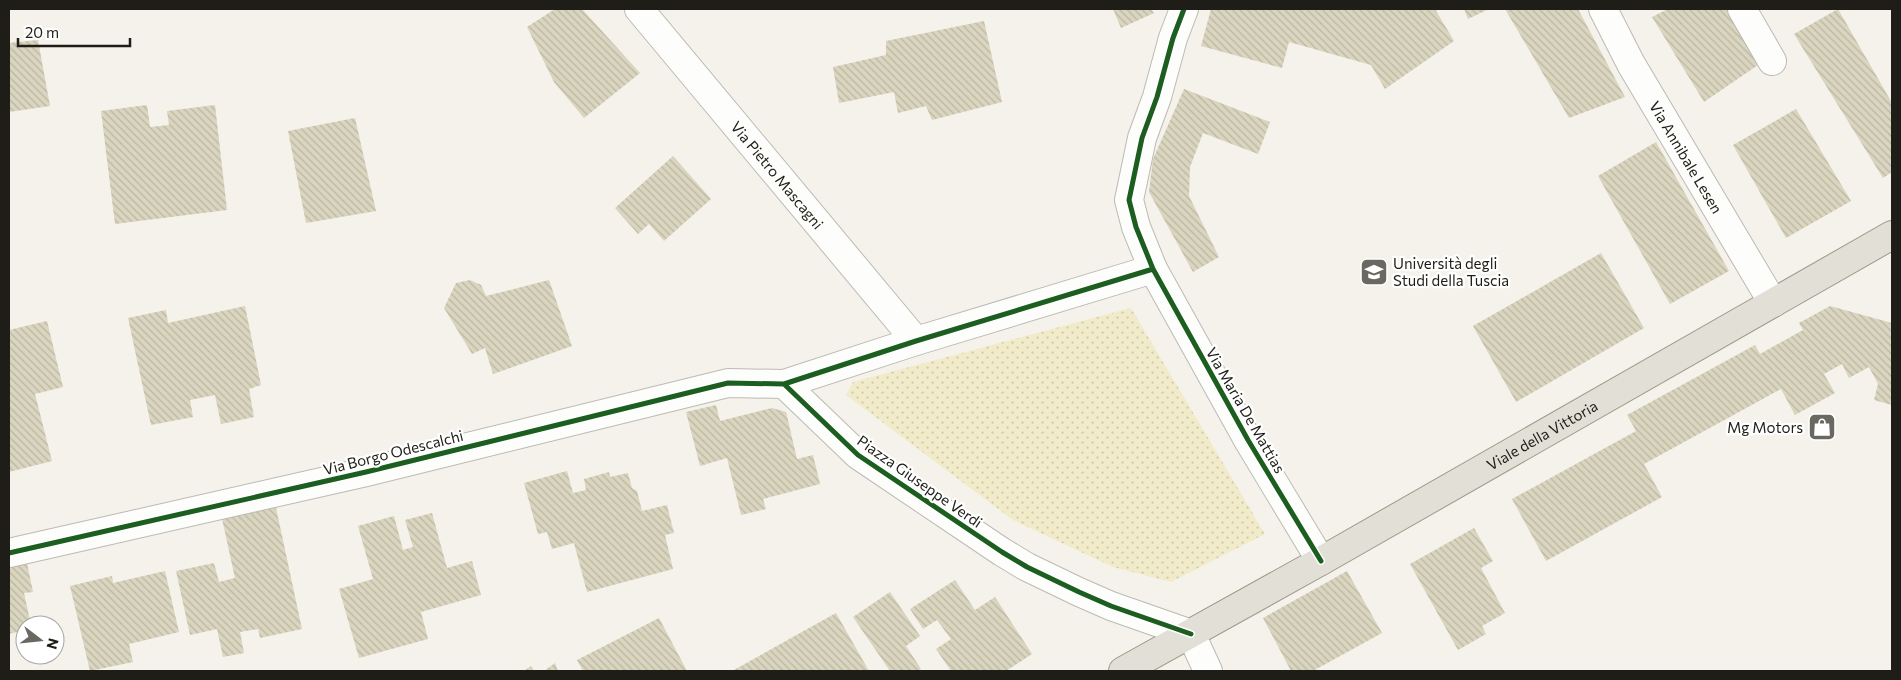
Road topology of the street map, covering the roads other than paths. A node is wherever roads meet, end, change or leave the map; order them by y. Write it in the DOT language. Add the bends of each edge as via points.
graph roads {
  1 [pos="639,9"];
  2 [pos="1184,9"];
  3 [pos="1603,9"];
  4 [pos="1742,9"];
  5 [pos="1772,61"];
  6 [pos="1892,235"];
  7 [pos="1153,269"];
  8 [pos="1773,304"];
  9 [pos="916,341"];
  10 [pos="784,384"];
  11 [pos="9,553"];
  12 [pos="1321,561"];
  13 [pos="1191,634"];
  14 [pos="1123,671"];
  15 [pos="1208,671"];
  1 -- 9 [label="street, Via Pietro Mascagni"];
  2 -- 7 [label="street, Via Maria De Mattias" via="1142,138 1129,200"];
  3 -- 8 [label="street, Via Annibale Lesen" via="1631,64"];
  4 -- 5 [label="street"];
  6 -- 8 [label="main road, Viale della Vittoria"];
  7 -- 9 [label="street"];
  7 -- 12 [label="street, Via Maria De Mattias" via="1248,440"];
  8 -- 12 [label="main road, Viale della Vittoria"];
  9 -- 10 [label="street"];
  10 -- 11 [label="street, Via Borgo Odescalchi" via="728,383 366,472"];
  10 -- 13 [label="street, Piazza Giuseppe Verdi" via="858,455 1002,552 1111,606"];
  12 -- 13 [label="main road, Viale della Vittoria"];
  13 -- 14 [label="main road, Viale della Vittoria"];
  13 -- 15 [label="street"];
}
